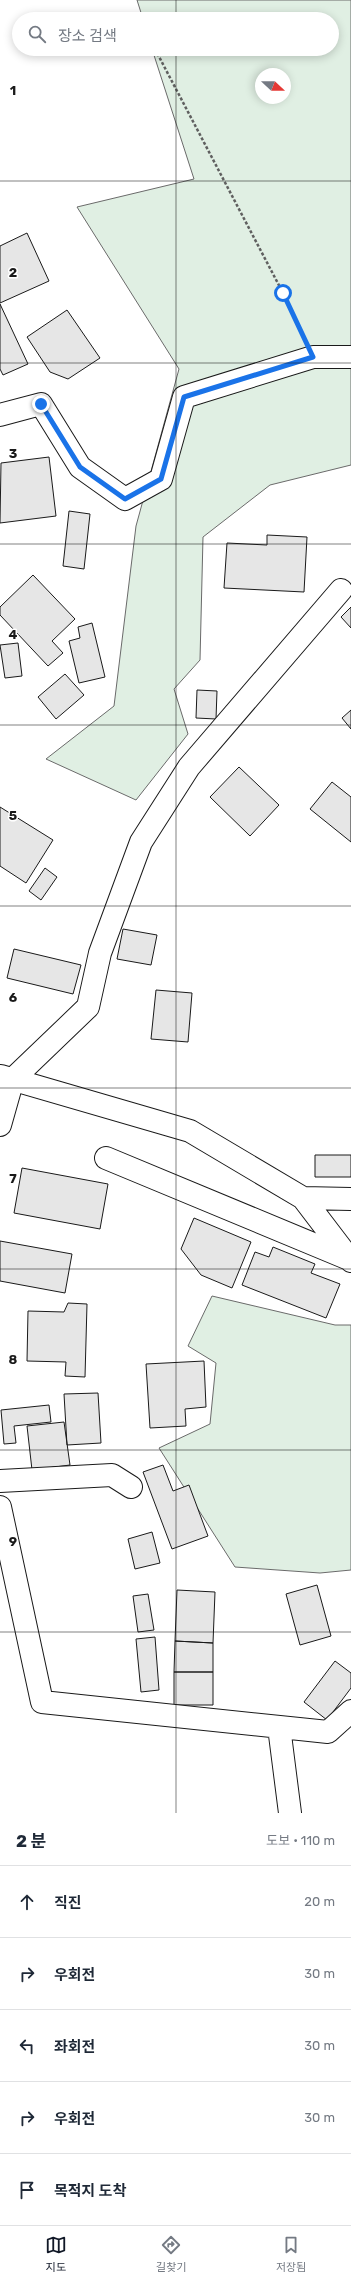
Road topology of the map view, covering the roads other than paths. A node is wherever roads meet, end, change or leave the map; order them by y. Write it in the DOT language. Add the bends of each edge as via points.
graph roads {
  1 [pos="351,357"];
  2 [pos="0,414"];
  3 [pos="341,590"];
  4 [pos="7,1078"];
  5 [pos="0,1125"];
  6 [pos="106,1158"];
  7 [pos="303,1198"];
  8 [pos="351,1199"];
  9 [pos="350,1260"];
  10 [pos="0,1481"];
  11 [pos="132,1487"];
  12 [pos="0,1507"];
  13 [pos="351,1710"];
  14 [pos="279,1726"];
  15 [pos="290,1813"];
  1 -- 2 [label="street" via="313,357 184,397 161,479 125,499 80,467 41,404"];
  3 -- 4 [label="street" via="189,767 141,842 100,953 88,1007"];
  4 -- 5 [label="street"];
  4 -- 7 [label="street" via="190,1131"];
  6 -- 9 [label="street"];
  7 -- 8 [label="street"];
  7 -- 9 [label="street"];
  10 -- 11 [label="street" via="112,1475"];
  12 -- 14 [label="street" via="42,1702"];
  13 -- 14 [label="street" via="328,1732"];
  14 -- 15 [label="street"];
}
